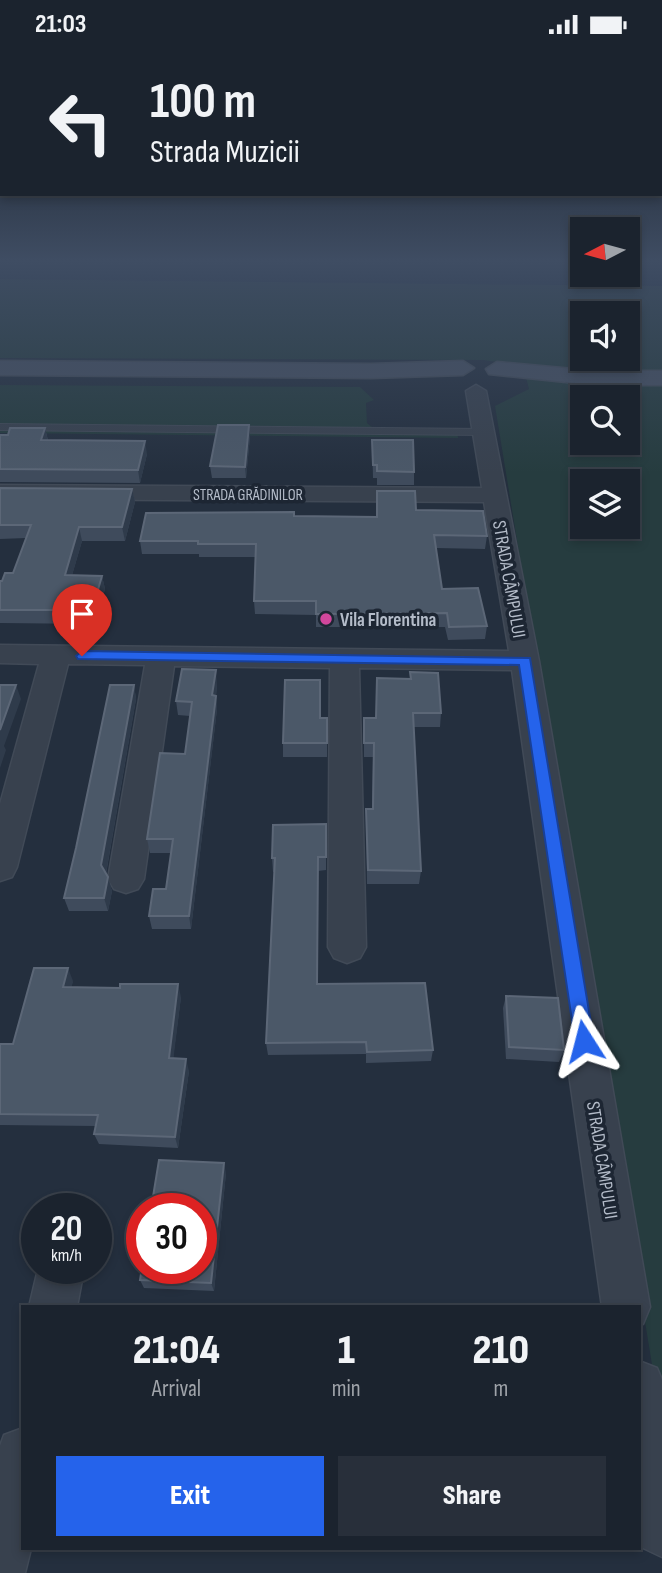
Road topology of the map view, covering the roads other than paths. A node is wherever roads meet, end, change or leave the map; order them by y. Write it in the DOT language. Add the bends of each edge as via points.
graph roads {
  1 [pos="0,368"];
  2 [pos="662,378"];
  3 [pos="466,381"];
  4 [pos="0,427"];
  5 [pos="483,432"];
  6 [pos="0,492"];
  7 [pos="495,495"];
  8 [pos="0,653"];
  9 [pos="56,655"];
  10 [pos="161,658"];
  11 [pos="344,659"];
  12 [pos="525,661"];
  13 [pos="0,867"];
  14 [pos="126,879"];
  15 [pos="347,947"];
  16 [pos="58,1284"];
  17 [pos="53,1305"];
  18 [pos="626,1305"];
  19 [pos="641,1398"];
  20 [pos="21,1464"];
  21 [pos="662,1529"];
  22 [pos="0,1565"];
  1 -- 3 [label="main road" via="371,371"];
  2 -- 3 [label="main road"];
  3 -- 5 [label="street, STRADA CÂMPULUI"];
  4 -- 5 [label="lane"];
  5 -- 7 [label="street, STRADA CÂMPULUI"];
  6 -- 7 [label="street, STRADA GRĂDINILOR"];
  7 -- 12 [label="street, STRADA CÂMPULUI"];
  8 -- 9 [label="street"];
  9 -- 10 [label="street"];
  9 -- 13 [label="street"];
  10 -- 11 [label="street"];
  10 -- 14 [label="street"];
  11 -- 12 [label="street"];
  11 -- 15 [label="street"];
  12 -- 18 [label="street, STRADA CÂMPULUI"];
  16 -- 17 [label="street"];
  19 -- 21 [label="street"];
  20 -- 22 [label="street"];
}
